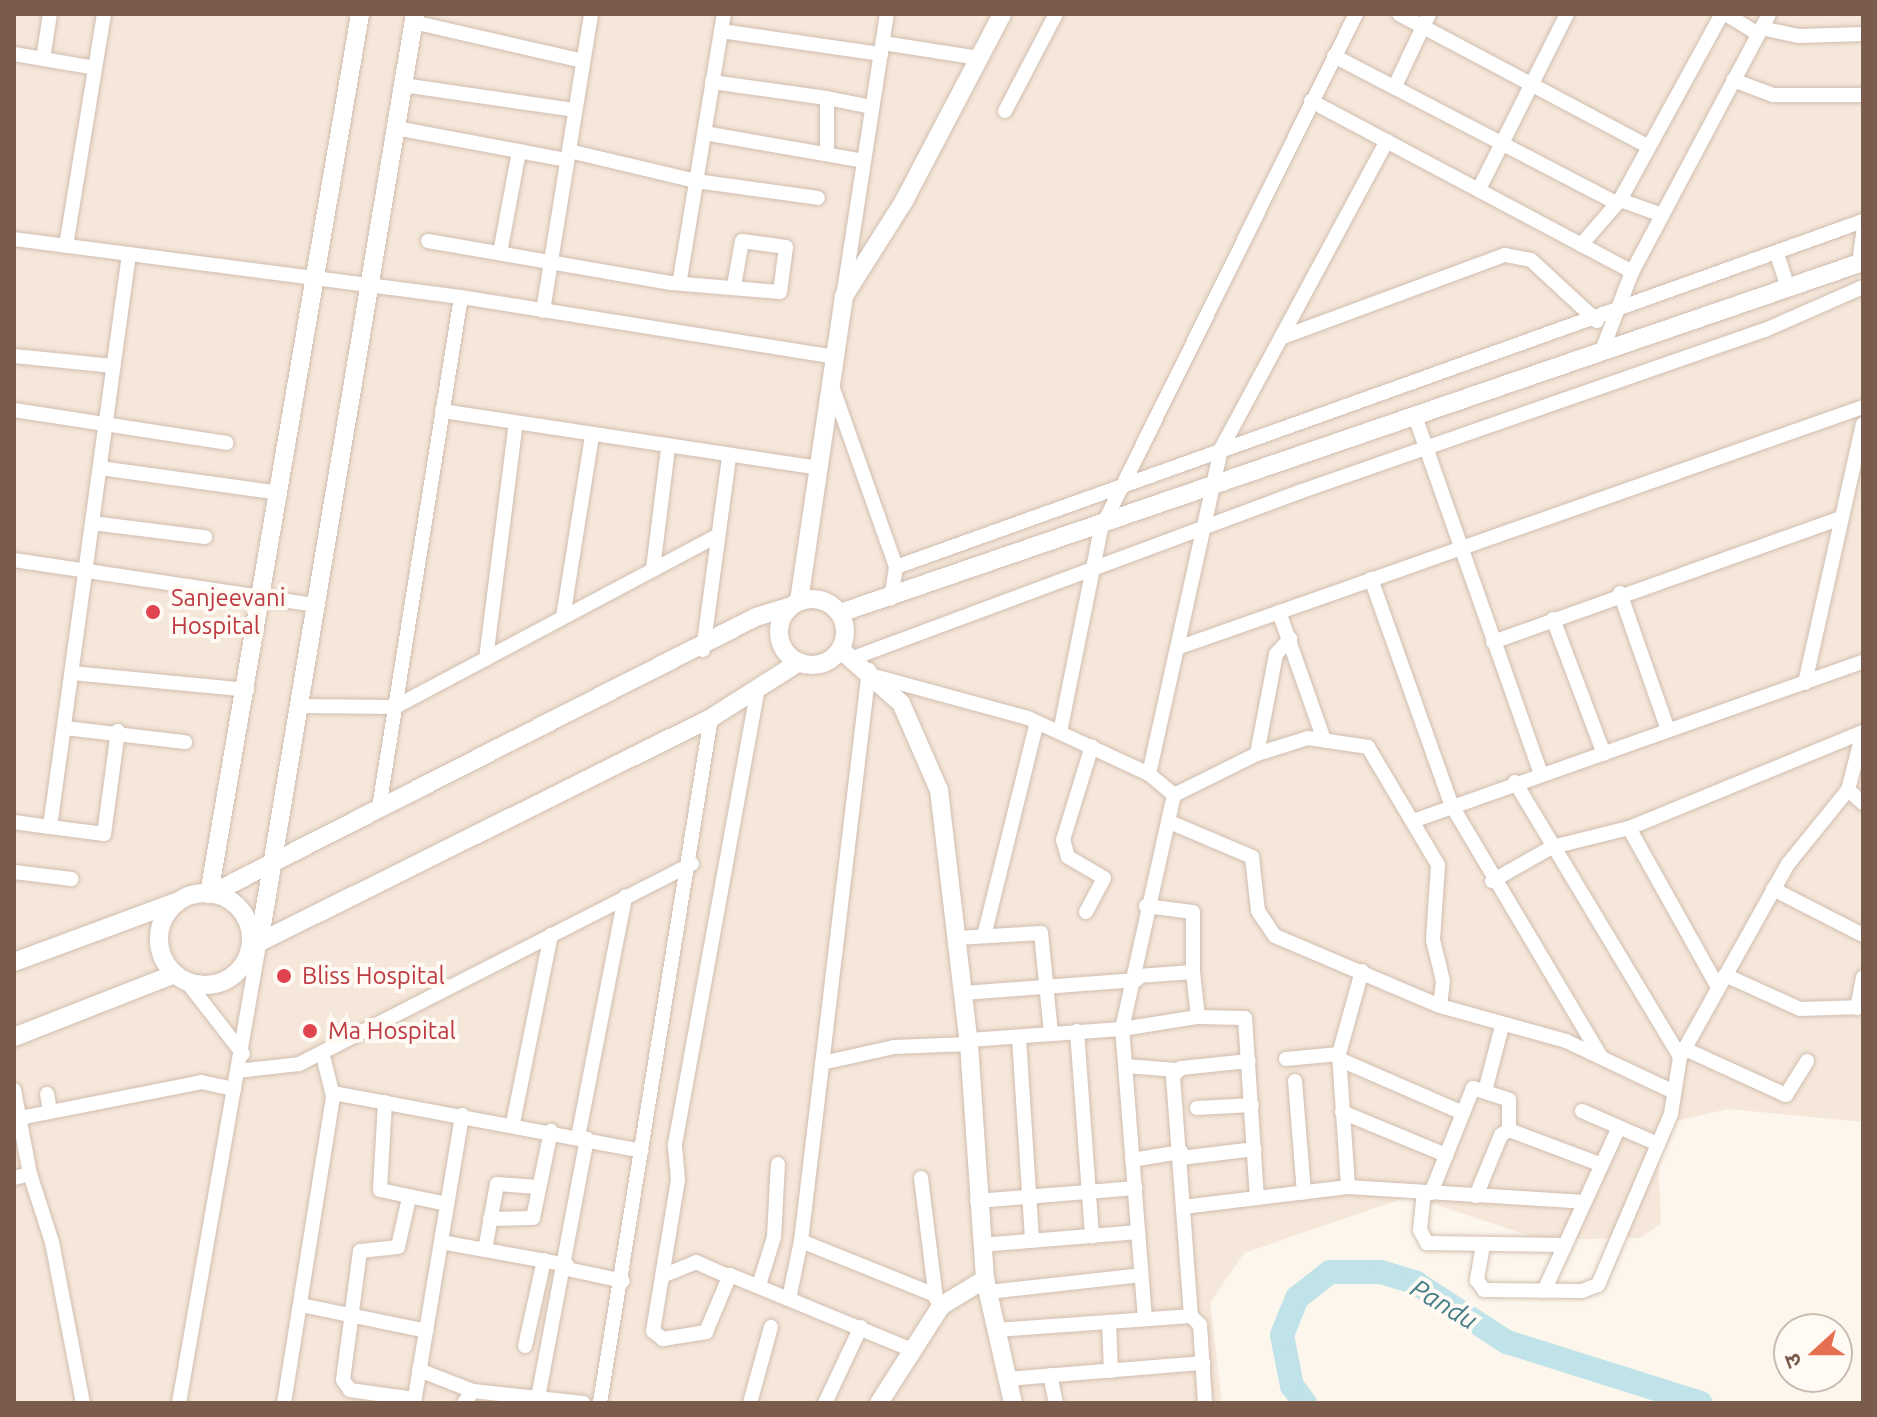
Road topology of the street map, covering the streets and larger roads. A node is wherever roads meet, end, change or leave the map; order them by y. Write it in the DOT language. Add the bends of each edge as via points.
graph roads {
  1 [pos="50,14"];
  2 [pos="104,14"];
  3 [pos="360,14"];
  4 [pos="591,14"];
  5 [pos="724,14"];
  6 [pos="887,14"];
  7 [pos="1002,14"];
  8 [pos="1056,14"];
  9 [pos="1356,14"];
  10 [pos="1399,14"];
  11 [pos="1429,14"];
  12 [pos="1567,14"];
  13 [pos="1724,14"];
  14 [pos="414,18"];
  15 [pos="1763,25"];
  16 [pos="1422,29"];
  17 [pos="721,31"];
  18 [pos="1863,34"];
  19 [pos="882,49"];
  20 [pos="14,54"];
  21 [pos="1334,56"];
  22 [pos="979,58"];
  23 [pos="43,59"];
  24 [pos="583,61"];
  25 [pos="95,68"];
  26 [pos="1733,80"];
  27 [pos="712,82"];
  28 [pos="403,85"];
  29 [pos="1531,85"];
  30 [pos="1395,86"];
  31 [pos="1863,95"];
  32 [pos="827,98"];
  33 [pos="1311,101"];
  34 [pos="872,107"];
  35 [pos="575,110"];
  36 [pos="1005,111"];
  37 [pos="396,128"];
  38 [pos="704,133"];
  39 [pos="1504,140"];
  40 [pos="1387,141"];
  41 [pos="1649,147"];
  42 [pos="519,151"];
  43 [pos="827,154"];
  44 [pos="568,155"];
  45 [pos="864,161"];
  46 [pos="696,181"];
  47 [pos="1479,189"];
  48 [pos="818,198"];
  49 [pos="1618,202"];
  50 [pos="1662,215"];
  51 [pos="1863,221"];
  52 [pos="1863,233"];
  53 [pos="14,239"];
  54 [pos="428,241"];
  55 [pos="1581,245"];
  56 [pos="66,246"];
  57 [pos="500,253"];
  58 [pos="129,254"];
  59 [pos="1777,254"];
  60 [pos="551,259"];
  61 [pos="1861,263"];
  62 [pos="1632,272"];
  63 [pos="318,278"];
  64 [pos="680,279"];
  65 [pos="369,285"];
  66 [pos="734,286"];
  67 [pos="1788,287"];
  68 [pos="1863,287"];
  69 [pos="844,296"];
  70 [pos="461,297"];
  71 [pos="543,311"];
  72 [pos="1604,318"];
  73 [pos="1283,337"];
  74 [pos="1601,353"];
  75 [pos="14,356"];
  76 [pos="834,357"];
  77 [pos="114,366"];
  78 [pos="832,386"];
  79 [pos="1863,407"];
  80 [pos="14,410"];
  81 [pos="442,411"];
  82 [pos="1416,419"];
  83 [pos="516,423"];
  84 [pos="105,424"];
  85 [pos="1863,424"];
  86 [pos="592,436"];
  87 [pos="226,443"];
  88 [pos="1427,448"];
  89 [pos="668,449"];
  90 [pos="1221,449"];
  91 [pos="729,457"];
  92 [pos="100,468"];
  93 [pos="820,468"];
  94 [pos="1122,483"];
  95 [pos="1213,489"];
  96 [pos="280,493"];
  97 [pos="1841,518"];
  98 [pos="92,523"];
  99 [pos="1204,527"];
  100 [pos="1101,529"];
  101 [pos="716,536"];
  102 [pos="205,537"];
  103 [pos="1461,548"];
  104 [pos="14,560"];
  105 [pos="896,567"];
  106 [pos="1094,567"];
  107 [pos="653,569"];
  108 [pos="85,571"];
  109 [pos="1371,579"];
  110 [pos="1620,593"];
  111 [pos="262,598"];
  112 [pos="891,599"];
  113 [pos="794,604"];
  114 [pos="316,605"];
  115 [pos="1279,612"];
  116 [pos="840,613"];
  117 [pos="563,617"];
  118 [pos="1553,619"];
  119 [pos="1290,639"];
  120 [pos="1493,642"];
  121 [pos="1180,647"];
  122 [pos="703,650"];
  123 [pos="847,654"];
  124 [pos="486,659"];
  125 [pos="799,662"];
  126 [pos="1863,662"];
  127 [pos="72,673"];
  128 [pos="874,674"];
  129 [pos="1805,683"];
  130 [pos="247,690"];
  131 [pos="757,693"];
  132 [pos="299,706"];
  133 [pos="395,707"];
  134 [pos="711,718"];
  135 [pos="1037,722"];
  136 [pos="65,728"];
  137 [pos="1668,730"];
  138 [pos="118,731"];
  139 [pos="1060,732"];
  140 [pos="1863,732"];
  141 [pos="1323,737"];
  142 [pos="185,742"];
  143 [pos="1092,746"];
  144 [pos="1257,754"];
  145 [pos="1604,754"];
  146 [pos="1541,773"];
  147 [pos="1149,774"];
  148 [pos="1515,782"];
  149 [pos="1848,790"];
  150 [pos="1174,795"];
  151 [pos="1863,803"];
  152 [pos="1452,806"];
  153 [pos="379,808"];
  154 [pos="1413,821"];
  155 [pos="14,822"];
  156 [pos="1172,823"];
  157 [pos="50,827"];
  158 [pos="1629,828"];
  159 [pos="1552,847"];
  160 [pos="272,864"];
  161 [pos="692,864"];
  162 [pos="14,872"];
  163 [pos="72,879"];
  164 [pos="1492,881"];
  165 [pos="1773,889"];
  166 [pos="210,894"];
  167 [pos="625,897"];
  168 [pos="183,899"];
  169 [pos="1146,906"];
  170 [pos="1086,912"];
  171 [pos="551,935"];
  172 [pos="1863,935"];
  173 [pos="984,936"];
  174 [pos="957,938"];
  175 [pos="254,945"];
  176 [pos="14,962"];
  177 [pos="1362,971"];
  178 [pos="1193,972"];
  179 [pos="181,978"];
  180 [pos="1137,978"];
  181 [pos="1863,978"];
  182 [pos="1722,981"];
  183 [pos="1048,989"];
  184 [pos="964,993"];
  185 [pos="1440,1006"];
  186 [pos="1860,1007"];
  187 [pos="1198,1017"];
  188 [pos="1502,1026"];
  189 [pos="1122,1029"];
  190 [pos="1077,1031"];
  191 [pos="1051,1034"];
  192 [pos="14,1037"];
  193 [pos="1019,1038"];
  194 [pos="969,1042"];
  195 [pos="322,1052"];
  196 [pos="1682,1053"];
  197 [pos="243,1054"];
  198 [pos="1600,1055"];
  199 [pos="1340,1057"];
  200 [pos="1286,1059"];
  201 [pos="1249,1061"];
  202 [pos="1807,1061"];
  203 [pos="822,1063"];
  204 [pos="1125,1066"];
  205 [pos="1177,1070"];
  206 [pos="237,1071"];
  207 [pos="1295,1081"];
  208 [pos="234,1089"];
  209 [pos="14,1090"];
  210 [pos="1485,1091"];
  211 [pos="1674,1092"];
  212 [pos="333,1093"];
  213 [pos="47,1094"];
  214 [pos="385,1102"];
  215 [pos="1252,1105"];
  216 [pos="1197,1108"];
  217 [pos="50,1111"];
  218 [pos="1582,1111"];
  219 [pos="1342,1112"];
  220 [pos="1463,1113"];
  221 [pos="462,1115"];
  222 [pos="20,1118"];
  223 [pos="513,1123"];
  224 [pos="1619,1127"];
  225 [pos="1509,1130"];
  226 [pos="551,1131"];
  227 [pos="582,1138"];
  228 [pos="1658,1144"];
  229 [pos="1254,1149"];
  230 [pos="642,1151"];
  231 [pos="1181,1155"];
  232 [pos="1446,1155"];
  233 [pos="1132,1160"];
  234 [pos="778,1164"];
  235 [pos="1602,1165"];
  236 [pos="30,1174"];
  237 [pos="14,1178"];
  238 [pos="921,1178"];
  239 [pos="538,1187"];
  240 [pos="1348,1187"];
  241 [pos="1135,1188"];
  242 [pos="1089,1191"];
  243 [pos="1029,1192"];
  244 [pos="1428,1192"];
  245 [pos="1304,1193"];
  246 [pos="1476,1196"];
  247 [pos="409,1198"];
  248 [pos="1257,1198"];
  249 [pos="977,1201"];
  250 [pos="1585,1202"];
  251 [pos="447,1204"];
  252 [pos="1183,1207"];
  253 [pos="490,1219"];
  254 [pos="1138,1232"];
  255 [pos="1092,1236"];
  256 [pos="801,1241"];
  257 [pos="1032,1241"];
  258 [pos="441,1242"];
  259 [pos="981,1245"];
  260 [pos="1483,1245"];
  261 [pos="1565,1245"];
  262 [pos="485,1250"];
  263 [pos="544,1260"];
  264 [pos="567,1267"];
  265 [pos="1141,1275"];
  266 [pos="662,1276"];
  267 [pos="728,1276"];
  268 [pos="623,1281"];
  269 [pos="760,1282"];
  270 [pos="986,1286"];
  271 [pos="1544,1291"];
  272 [pos="790,1294"];
  273 [pos="937,1300"];
  274 [pos="301,1305"];
  275 [pos="1191,1316"];
  276 [pos="350,1317"];
  277 [pos="1145,1319"];
  278 [pos="1109,1322"];
  279 [pos="771,1327"];
  280 [pos="861,1327"];
  281 [pos="996,1330"];
  282 [pos="426,1331"];
  283 [pos="525,1346"];
  284 [pos="912,1350"];
  285 [pos="1203,1363"];
  286 [pos="419,1370"];
  287 [pos="1111,1371"];
  288 [pos="1050,1375"];
  289 [pos="1007,1379"];
  290 [pos="468,1397"];
  291 [pos="538,1400"];
  292 [pos="414,1401"];
  293 [pos="83,1403"];
  294 [pos="179,1403"];
  295 [pos="284,1403"];
  296 [pos="583,1403"];
  297 [pos="600,1403"];
  298 [pos="750,1403"];
  299 [pos="825,1403"];
  300 [pos="879,1403"];
  301 [pos="1013,1403"];
  302 [pos="1056,1403"];
  303 [pos="1205,1403"];
  1 -- 23 [label="street"];
  2 -- 25 [label="street"];
  3 -- 63 [label="street"];
  4 -- 24 [label="street"];
  5 -- 17 [label="street"];
  6 -- 19 [label="street"];
  7 -- 22 [label="street"];
  8 -- 36 [label="street"];
  9 -- 21 [label="street"];
  10 -- 16 [label="street"];
  11 -- 16 [label="street"];
  12 -- 29 [label="street"];
  13 -- 15 [label="street"];
  13 -- 41 [label="street"];
  14 -- 24 [label="street"];
  14 -- 28 [label="street"];
  15 -- 18 [label="street" via="1787,35"];
  15 -- 26 [label="street"];
  16 -- 29 [label="street"];
  16 -- 30 [label="street"];
  17 -- 19 [label="street"];
  17 -- 27 [label="street"];
  19 -- 22 [label="street"];
  19 -- 34 [label="street"];
  20 -- 23 [label="street"];
  21 -- 30 [label="street"];
  21 -- 33 [label="street"];
  22 -- 69 [label="street" via="904,201"];
  23 -- 25 [label="street"];
  24 -- 35 [label="street"];
  25 -- 56 [label="street"];
  26 -- 31 [label="street" via="1773,95"];
  26 -- 50 [label="street"];
  27 -- 32 [label="street"];
  27 -- 38 [label="street"];
  28 -- 35 [label="street"];
  28 -- 37 [label="street"];
  29 -- 39 [label="street"];
  29 -- 41 [label="street"];
  30 -- 39 [label="street"];
  32 -- 34 [label="street"];
  32 -- 43 [label="street" via="833,104"];
  33 -- 40 [label="street"];
  33 -- 94 [label="street" via="1294,149"];
  34 -- 45 [label="street"];
  35 -- 44 [label="street"];
  37 -- 42 [label="street"];
  37 -- 65 [label="street"];
  38 -- 43 [label="street"];
  38 -- 46 [label="street"];
  39 -- 47 [label="street"];
  39 -- 49 [label="street"];
  40 -- 47 [label="street"];
  40 -- 73 [label="street"];
  41 -- 49 [label="street"];
  42 -- 44 [label="street"];
  42 -- 57 [label="street"];
  43 -- 45 [label="street"];
  44 -- 46 [label="street"];
  44 -- 60 [label="street"];
  45 -- 69 [label="street"];
  46 -- 48 [label="street"];
  46 -- 64 [label="street"];
  47 -- 55 [label="street"];
  49 -- 50 [label="street"];
  49 -- 55 [label="street"];
  50 -- 62 [label="street"];
  51 -- 59 [label="street"];
  52 -- 61 [label="street"];
  53 -- 56 [label="street"];
  54 -- 57 [label="street"];
  55 -- 62 [label="street"];
  56 -- 58 [label="street"];
  57 -- 60 [label="street"];
  58 -- 63 [label="street"];
  58 -- 77 [label="street"];
  59 -- 67 [label="street"];
  59 -- 72 [label="street"];
  60 -- 64 [label="street"];
  60 -- 71 [label="street"];
  61 -- 67 [label="street"];
  62 -- 72 [label="street"];
  63 -- 65 [label="street"];
  63 -- 96 [label="street"];
  64 -- 66 [label="street"];
  65 -- 70 [label="street"];
  65 -- 114 [label="street"];
  66 -- 66 [label="street" via="782,292 786,247 742,241"];
  67 -- 74 [label="street"];
  68 -- 88 [label="street" via="1765,330"];
  69 -- 76 [label="street"];
  70 -- 71 [label="street"];
  70 -- 81 [label="street"];
  71 -- 76 [label="street"];
  72 -- 73 [label="street" via="1531,260 1505,255"];
  72 -- 74 [label="street"];
  72 -- 90 [label="street"];
  73 -- 90 [label="street"];
  74 -- 82 [label="street"];
  75 -- 77 [label="street"];
  76 -- 78 [label="street"];
  77 -- 84 [label="street"];
  78 -- 93 [label="street"];
  78 -- 105 [label="street"];
  79 -- 103 [label="street"];
  80 -- 84 [label="street"];
  81 -- 83 [label="street"];
  81 -- 133 [label="street"];
  82 -- 88 [label="street"];
  82 -- 95 [label="street"];
  83 -- 86 [label="street"];
  83 -- 124 [label="street"];
  84 -- 87 [label="street"];
  84 -- 92 [label="street"];
  85 -- 97 [label="street"];
  86 -- 89 [label="street"];
  86 -- 117 [label="street"];
  88 -- 99 [label="street"];
  88 -- 103 [label="street"];
  89 -- 91 [label="street"];
  89 -- 107 [label="street"];
  90 -- 94 [label="street"];
  90 -- 95 [label="street"];
  91 -- 93 [label="street"];
  91 -- 101 [label="street"];
  92 -- 96 [label="street"];
  92 -- 98 [label="street"];
  93 -- 113 [label="street"];
  94 -- 100 [label="street"];
  94 -- 105 [label="street"];
  95 -- 99 [label="street"];
  95 -- 100 [label="street"];
  96 -- 111 [label="street"];
  97 -- 110 [label="street"];
  97 -- 129 [label="street"];
  98 -- 102 [label="street"];
  98 -- 108 [label="street"];
  99 -- 106 [label="street"];
  99 -- 121 [label="street"];
  100 -- 106 [label="street"];
  100 -- 112 [label="street"];
  101 -- 107 [label="street"];
  101 -- 122 [label="street"];
  103 -- 109 [label="street"];
  103 -- 120 [label="street"];
  104 -- 108 [label="street"];
  105 -- 112 [label="street"];
  106 -- 123 [label="street"];
  106 -- 139 [label="street"];
  107 -- 117 [label="street"];
  108 -- 111 [label="street"];
  108 -- 127 [label="street"];
  109 -- 115 [label="street"];
  109 -- 152 [label="street"];
  110 -- 118 [label="street"];
  110 -- 137 [label="street"];
  111 -- 114 [label="street"];
  111 -- 130 [label="street"];
  112 -- 116 [label="street"];
  113 -- 116 [label="street" via="824,601"];
  113 -- 122 [label="street"];
  113 -- 125 [label="street" via="781,644"];
  114 -- 132 [label="street"];
  115 -- 119 [label="street"];
  115 -- 121 [label="street"];
  116 -- 123 [label="street"];
  117 -- 124 [label="street"];
  118 -- 120 [label="street"];
  118 -- 145 [label="street"];
  119 -- 141 [label="street"];
  119 -- 144 [label="street" via="1276,654"];
  120 -- 146 [label="street"];
  121 -- 147 [label="street"];
  122 -- 153 [label="street"];
  123 -- 125 [label="street" via="822,664"];
  123 -- 128 [label="street"];
  124 -- 133 [label="street"];
  125 -- 131 [label="street"];
  126 -- 129 [label="street"];
  127 -- 130 [label="street"];
  127 -- 136 [label="street"];
  128 -- 135 [label="street"];
  128 -- 174 [label="street" via="913,723 939,790"];
  128 -- 203 [label="street"];
  129 -- 137 [label="street"];
  130 -- 166 [label="street"];
  131 -- 134 [label="street"];
  131 -- 266 [label="street" via="675,1146 678,1180"];
  132 -- 133 [label="street"];
  132 -- 160 [label="street"];
  133 -- 153 [label="street"];
  134 -- 161 [label="street"];
  134 -- 175 [label="street"];
  135 -- 139 [label="street"];
  135 -- 173 [label="street"];
  136 -- 138 [label="street"];
  136 -- 157 [label="street"];
  137 -- 145 [label="street"];
  138 -- 142 [label="street"];
  138 -- 157 [label="street" via="104,834"];
  139 -- 143 [label="street"];
  140 -- 149 [label="street"];
  140 -- 158 [label="street"];
  141 -- 144 [label="street"];
  141 -- 154 [label="street" via="1352,740 1377,755"];
  143 -- 147 [label="street"];
  143 -- 170 [label="street" via="1063,840 1068,857 1104,878"];
  144 -- 150 [label="street"];
  145 -- 146 [label="street"];
  146 -- 148 [label="street"];
  147 -- 150 [label="street"];
  148 -- 152 [label="street"];
  148 -- 159 [label="street"];
  149 -- 151 [label="street"];
  149 -- 165 [label="street" via="1816,822"];
  150 -- 156 [label="street"];
  152 -- 154 [label="street"];
  152 -- 164 [label="street"];
  153 -- 160 [label="street"];
  154 -- 185 [label="street" via="1438,865 1433,940 1443,981"];
  155 -- 157 [label="street"];
  156 -- 169 [label="street"];
  156 -- 177 [label="street" via="1252,857 1258,911 1275,936"];
  158 -- 159 [label="street"];
  158 -- 182 [label="street"];
  159 -- 164 [label="street"];
  159 -- 196 [label="street"];
  160 -- 166 [label="street"];
  160 -- 175 [label="street"];
  161 -- 167 [label="street"];
  161 -- 230 [label="street" via="641,1115"];
  162 -- 163 [label="street"];
  164 -- 198 [label="street"];
  165 -- 172 [label="street"];
  165 -- 182 [label="street"];
  166 -- 168 [label="street"];
  166 -- 175 [label="street" via="240,910"];
  167 -- 171 [label="street"];
  167 -- 227 [label="street"];
  168 -- 176 [label="street"];
  168 -- 179 [label="street" via="166,915 159,938"];
  169 -- 178 [label="street" via="1193,912"];
  169 -- 180 [label="street"];
  171 -- 195 [label="street"];
  171 -- 223 [label="street"];
  173 -- 174 [label="street"];
  173 -- 183 [label="street" via="1041,933"];
  174 -- 184 [label="street"];
  175 -- 179 [label="street" via="234,975 220,983"];
  175 -- 197 [label="street"];
  177 -- 185 [label="street"];
  177 -- 199 [label="street"];
  178 -- 180 [label="street"];
  178 -- 187 [label="street"];
  179 -- 192 [label="street"];
  179 -- 197 [label="street"];
  180 -- 183 [label="street"];
  180 -- 189 [label="street"];
  181 -- 186 [label="street"];
  182 -- 186 [label="street" via="1800,1009"];
  182 -- 196 [label="street"];
  183 -- 184 [label="street"];
  183 -- 191 [label="street"];
  184 -- 194 [label="street"];
  185 -- 188 [label="street"];
  187 -- 189 [label="street"];
  187 -- 201 [label="street" via="1239,1012"];
  188 -- 198 [label="street"];
  188 -- 210 [label="street"];
  189 -- 190 [label="street"];
  189 -- 204 [label="street"];
  190 -- 191 [label="street"];
  190 -- 242 [label="street"];
  191 -- 193 [label="street"];
  193 -- 194 [label="street"];
  193 -- 243 [label="street"];
  194 -- 203 [label="street" via="894,1047"];
  194 -- 249 [label="street"];
  195 -- 206 [label="street" via="268,1073"];
  195 -- 212 [label="street"];
  196 -- 202 [label="street" via="1786,1095"];
  196 -- 211 [label="street"];
  197 -- 206 [label="street"];
  198 -- 211 [label="street"];
  199 -- 200 [label="street"];
  199 -- 219 [label="street"];
  199 -- 220 [label="street"];
  201 -- 205 [label="street"];
  201 -- 215 [label="street"];
  203 -- 256 [label="street"];
  204 -- 205 [label="street"];
  204 -- 233 [label="street"];
  205 -- 231 [label="street"];
  206 -- 208 [label="street"];
  207 -- 245 [label="street"];
  208 -- 217 [label="street" via="201,1082"];
  208 -- 294 [label="street"];
  209 -- 222 [label="street"];
  210 -- 220 [label="street" via="1473,1088"];
  210 -- 225 [label="street" via="1509,1100"];
  211 -- 228 [label="street"];
  212 -- 214 [label="street"];
  212 -- 274 [label="street"];
  213 -- 217 [label="street"];
  214 -- 221 [label="street"];
  214 -- 247 [label="street" via="377,1184"];
  215 -- 216 [label="street"];
  215 -- 229 [label="street"];
  217 -- 222 [label="street"];
  218 -- 224 [label="street"];
  219 -- 232 [label="street"];
  219 -- 240 [label="street"];
  220 -- 232 [label="street"];
  221 -- 223 [label="street"];
  221 -- 251 [label="street"];
  222 -- 236 [label="street"];
  223 -- 226 [label="street"];
  224 -- 228 [label="street"];
  224 -- 235 [label="street"];
  225 -- 235 [label="street"];
  225 -- 246 [label="street"];
  226 -- 227 [label="street"];
  226 -- 239 [label="street"];
  227 -- 230 [label="street"];
  227 -- 264 [label="street"];
  228 -- 271 [label="street" via="1598,1285"];
  229 -- 231 [label="street"];
  229 -- 248 [label="street"];
  230 -- 268 [label="street"];
  231 -- 233 [label="street"];
  231 -- 252 [label="street"];
  232 -- 244 [label="street"];
  233 -- 241 [label="street"];
  234 -- 269 [label="street" via="774,1237"];
  235 -- 250 [label="street"];
  236 -- 237 [label="street"];
  236 -- 293 [label="street" via="52,1242"];
  238 -- 273 [label="street"];
  239 -- 253 [label="street" via="529,1222"];
  239 -- 253 [label="street" via="497,1184"];
  240 -- 244 [label="street"];
  240 -- 245 [label="street"];
  241 -- 242 [label="street"];
  241 -- 254 [label="street"];
  242 -- 243 [label="street"];
  242 -- 255 [label="street"];
  243 -- 249 [label="street"];
  243 -- 257 [label="street"];
  244 -- 246 [label="street"];
  244 -- 260 [label="street" via="1421,1239"];
  245 -- 248 [label="street"];
  246 -- 250 [label="street"];
  247 -- 251 [label="street"];
  247 -- 276 [label="street" via="398,1247 362,1249"];
  248 -- 252 [label="street"];
  249 -- 259 [label="street"];
  250 -- 261 [label="street"];
  251 -- 258 [label="street"];
  252 -- 275 [label="street"];
  253 -- 262 [label="street"];
  254 -- 255 [label="street"];
  254 -- 265 [label="street"];
  255 -- 257 [label="street"];
  256 -- 272 [label="street"];
  256 -- 273 [label="street"];
  257 -- 259 [label="street"];
  258 -- 262 [label="street"];
  258 -- 282 [label="street"];
  259 -- 270 [label="street"];
  260 -- 261 [label="street"];
  260 -- 271 [label="street" via="1477,1280 1484,1290"];
  261 -- 271 [label="street"];
  262 -- 263 [label="street"];
  263 -- 264 [label="street"];
  263 -- 283 [label="street"];
  264 -- 268 [label="street"];
  264 -- 291 [label="street"];
  265 -- 270 [label="street"];
  265 -- 277 [label="street"];
  266 -- 267 [label="street" via="696,1262"];
  266 -- 267 [label="street" via="653,1331 663,1339 706,1332"];
  267 -- 269 [label="street"];
  268 -- 297 [label="street"];
  269 -- 272 [label="street"];
  270 -- 273 [label="street"];
  270 -- 281 [label="street"];
  272 -- 280 [label="street"];
  273 -- 284 [label="street"];
  274 -- 276 [label="street"];
  274 -- 295 [label="street"];
  275 -- 277 [label="street"];
  275 -- 285 [label="street" via="1200,1325"];
  276 -- 282 [label="street"];
  276 -- 292 [label="street" via="346,1386"];
  277 -- 278 [label="street"];
  278 -- 281 [label="street"];
  278 -- 287 [label="street"];
  279 -- 298 [label="street"];
  280 -- 284 [label="street"];
  280 -- 299 [label="street"];
  281 -- 289 [label="street"];
  282 -- 286 [label="street"];
  284 -- 300 [label="street"];
  285 -- 287 [label="street"];
  285 -- 303 [label="street"];
  286 -- 290 [label="street"];
  286 -- 292 [label="street"];
  287 -- 288 [label="street"];
  288 -- 289 [label="street"];
  288 -- 302 [label="street"];
  289 -- 301 [label="street"];
  290 -- 291 [label="street"];
  291 -- 296 [label="street"];
}
